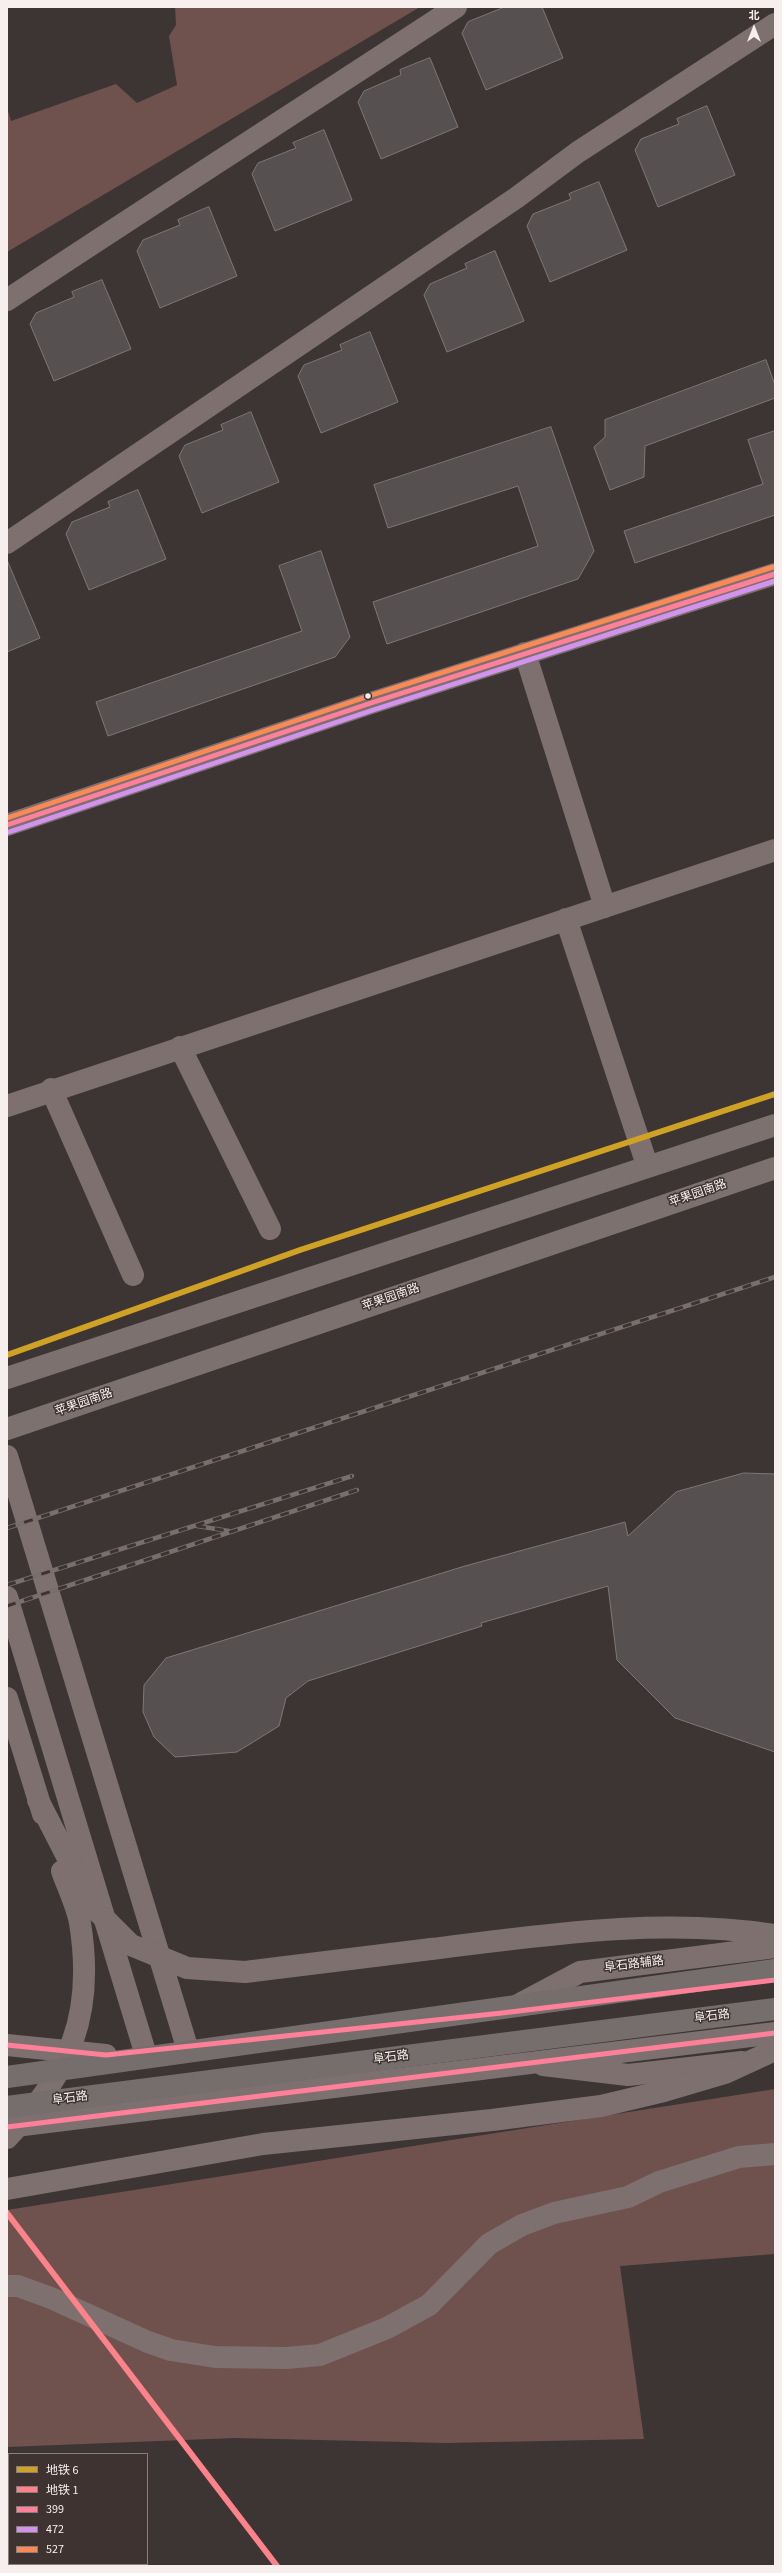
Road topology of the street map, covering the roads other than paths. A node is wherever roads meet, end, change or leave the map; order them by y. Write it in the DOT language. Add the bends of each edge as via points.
graph roads {
  1 [pos="456,7"];
  2 [pos="775,24"];
  3 [pos="7,300"];
  4 [pos="7,543"];
  5 [pos="775,574"];
  6 [pos="525,653"];
  7 [pos="7,825"];
  8 [pos="775,850"];
  9 [pos="605,907"];
  10 [pos="566,919"];
  11 [pos="180,1047"];
  12 [pos="51,1090"];
  13 [pos="7,1106"];
  14 [pos="775,1124"];
  15 [pos="647,1166"];
  16 [pos="775,1168"];
  17 [pos="270,1229"];
  18 [pos="133,1275"];
  19 [pos="7,1378"];
  20 [pos="7,1429"];
  21 [pos="7,1456"];
  22 [pos="7,1597"];
  23 [pos="7,1698"];
  24 [pos="38,1800"];
  25 [pos="775,1935"];
  26 [pos="775,1947"];
  27 [pos="775,1970"];
  28 [pos="775,1980"];
  29 [pos="775,2009"];
  30 [pos="502,2013"];
  31 [pos="775,2033"];
  32 [pos="7,2045"];
  33 [pos="186,2047"];
  34 [pos="775,2050"];
  35 [pos="145,2052"];
  36 [pos="106,2055"];
  37 [pos="775,2059"];
  38 [pos="524,2063"];
  39 [pos="7,2068"];
  40 [pos="7,2077"];
  41 [pos="7,2107"];
  42 [pos="7,2127"];
  43 [pos="7,2138"];
  44 [pos="775,2154"];
  45 [pos="7,2189"];
  46 [pos="7,2286"];
  1 -- 3 [label="street"];
  2 -- 4 [label="street" via="578,152 516,198"];
  5 -- 6 [label="street"];
  6 -- 7 [label="street"];
  6 -- 9 [label="street"];
  8 -- 9 [label="street"];
  9 -- 10 [label="street"];
  10 -- 11 [label="street"];
  10 -- 15 [label="street"];
  11 -- 12 [label="street"];
  11 -- 17 [label="street"];
  12 -- 13 [label="street"];
  12 -- 18 [label="street"];
  14 -- 15 [label="main road"];
  15 -- 19 [label="main road"];
  16 -- 20 [label="main road, 苹果园南路"];
  21 -- 33 [label="street"];
  22 -- 35 [label="street"];
  23 -- 24 [label="street, bridge"];
  24 -- 25 [label="street, bridge" via="93,1907 131,1945 186,1968 245,1972 606,1928 707,1928"];
  24 -- 43 [label="street, bridge" via="80,1922 85,1989 80,2019 54,2082 34,2111"];
  26 -- 30 [label="street, 阜石路辅路" via="580,1972"];
  27 -- 40 [label="highway, bridge"];
  28 -- 30 [label="main road"];
  29 -- 41 [label="highway, 阜石路, bridge"];
  30 -- 33 [label="main road"];
  31 -- 38 [label="main road, 阜石路"];
  32 -- 36 [label="street"];
  33 -- 35 [label="main road"];
  34 -- 45 [label="street, bridge" via="725,2073 664,2092 601,2106 262,2144"];
  35 -- 36 [label="main road"];
  36 -- 39 [label="main road"];
  37 -- 38 [label="street" via="628,2075"];
  38 -- 42 [label="main road, 阜石路"];
  44 -- 46 [label="street" via="739,2157 659,2182 628,2197 554,2213 522,2224 489,2244 429,2305 387,2328 320,2355 286,2358 215,2357 171,2350 51,2298 18,2286"];
}
